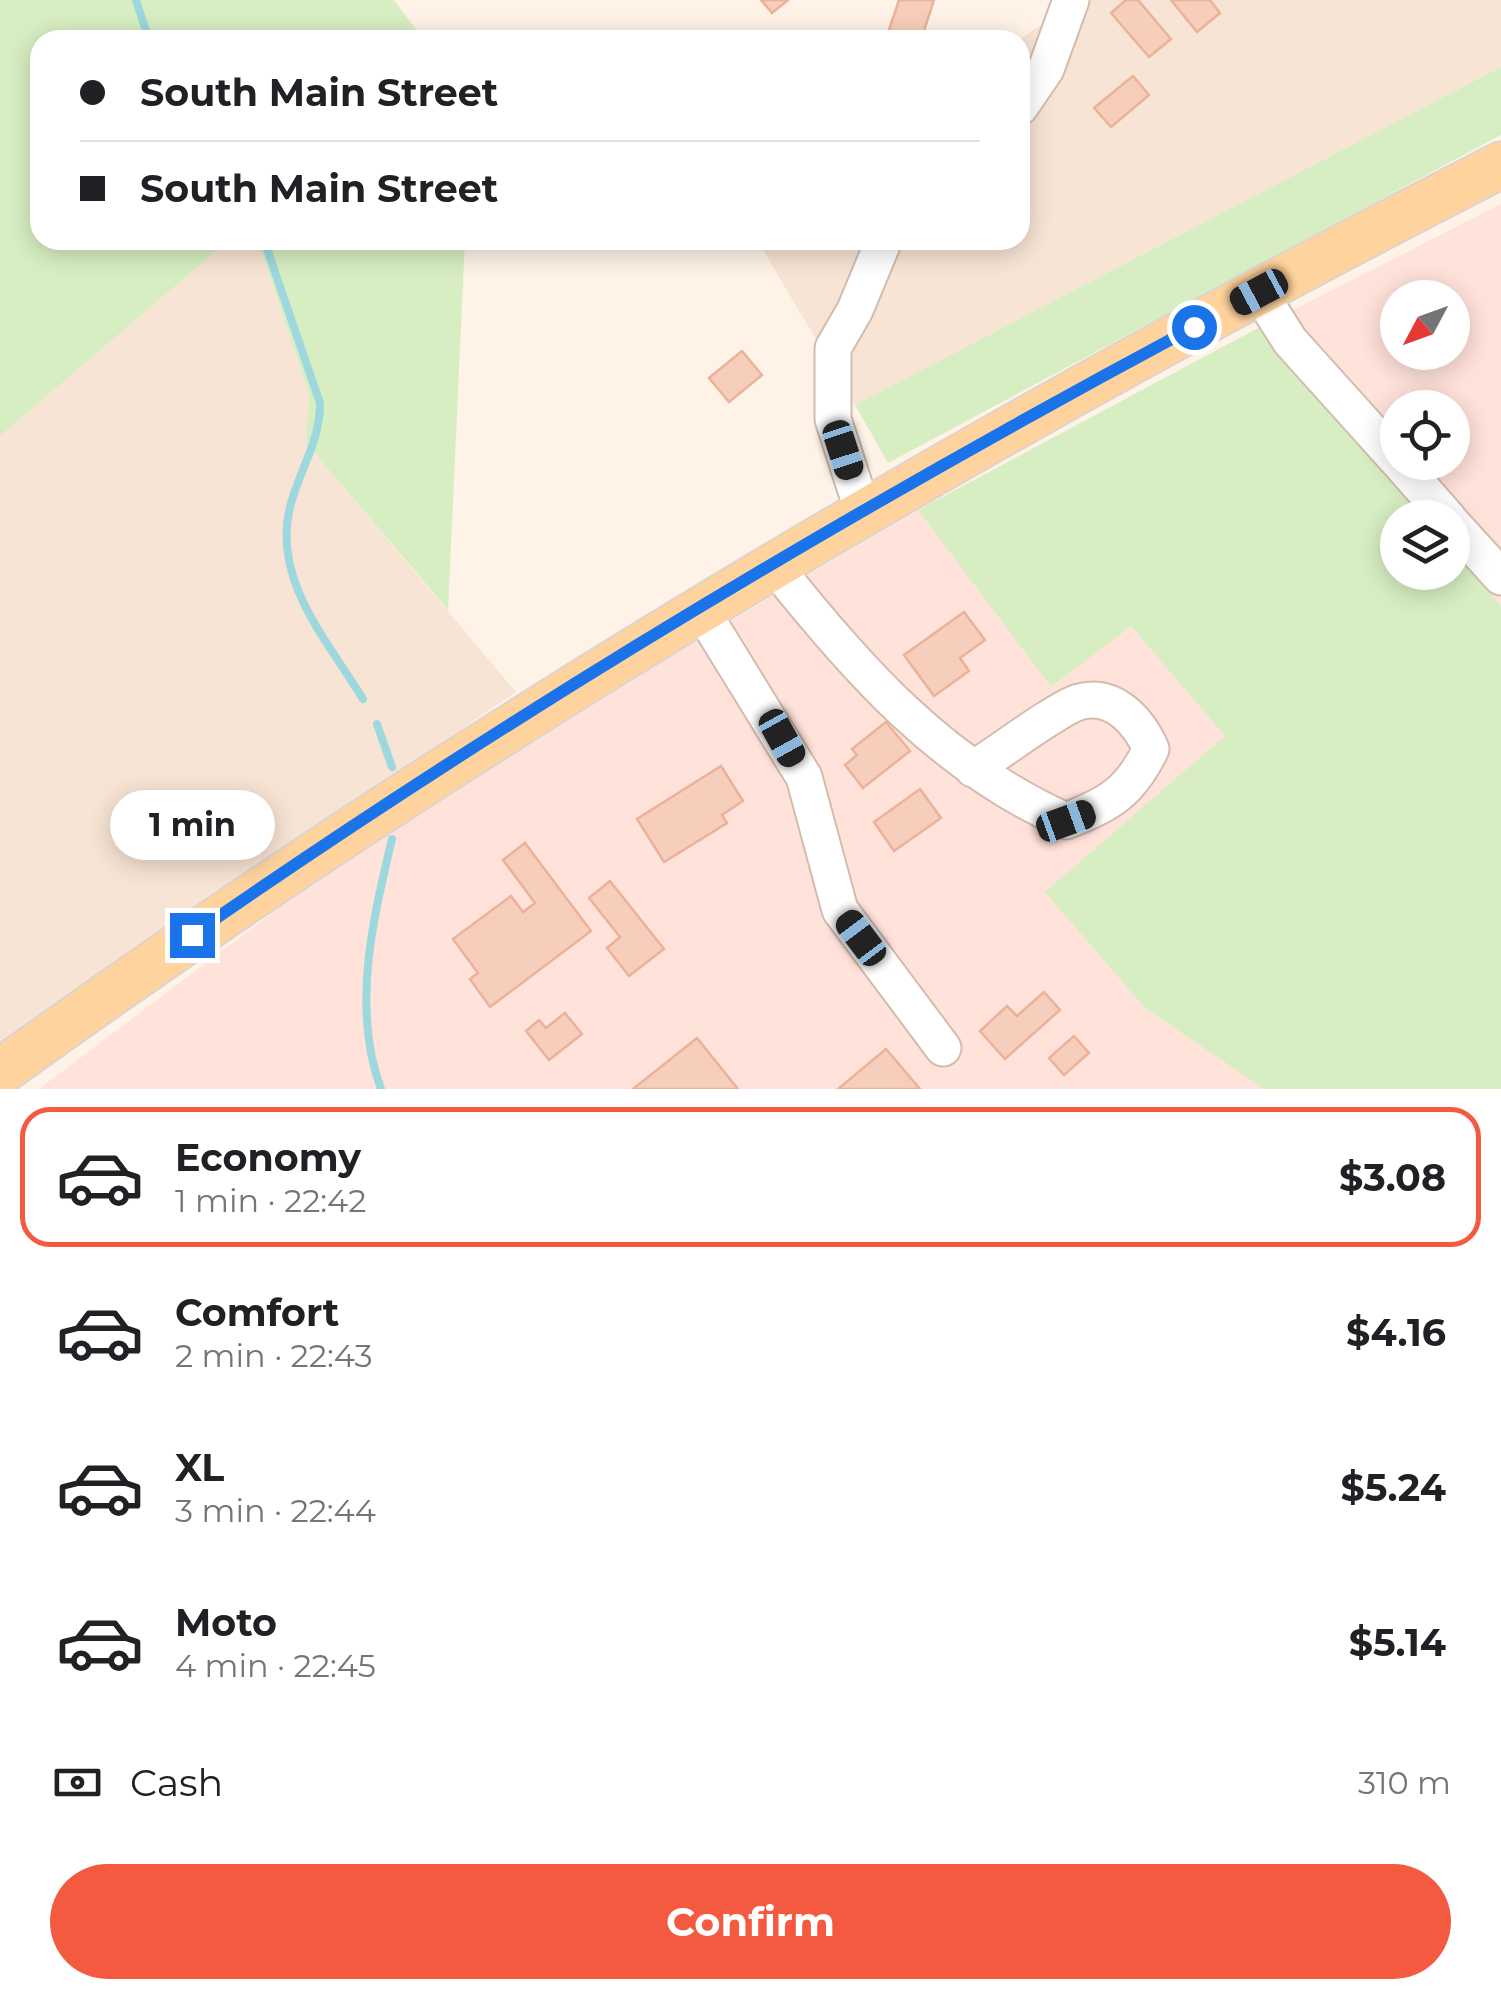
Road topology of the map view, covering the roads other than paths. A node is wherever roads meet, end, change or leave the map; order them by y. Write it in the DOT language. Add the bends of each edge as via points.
graph roads {
  1 [pos="1071,0"];
  2 [pos="1030,93"];
  3 [pos="1501,166"];
  4 [pos="879,250"];
  5 [pos="1259,292"];
  6 [pos="1380,442"];
  7 [pos="1414,480"];
  8 [pos="1432,500"];
  9 [pos="863,512"];
  10 [pos="1470,542"];
  11 [pos="774,564"];
  12 [pos="1501,577"];
  13 [pos="700,608"];
  14 [pos="973,769"];
  15 [pos="943,1048"];
  16 [pos="0,1072"];
  1 -- 2 [label="lane" via="1046,70"];
  3 -- 5 [label="main road"];
  4 -- 9 [label="lane" via="834,348 833,418"];
  5 -- 6 [label="lane" via="1290,342"];
  5 -- 9 [label="main road"];
  7 -- 8 [label="lane"];
  9 -- 11 [label="main road"];
  10 -- 12 [label="lane"];
  11 -- 13 [label="main road"];
  11 -- 14 [label="lane" via="844,654"];
  13 -- 15 [label="lane" via="804,777 840,910"];
  13 -- 16 [label="main road" via="335,837"];
  14 -- 14 [label="lane" via="1014,798 1066,821 1104,807 1136,778 1151,748 1139,721 1110,703 1080,701"];
}
